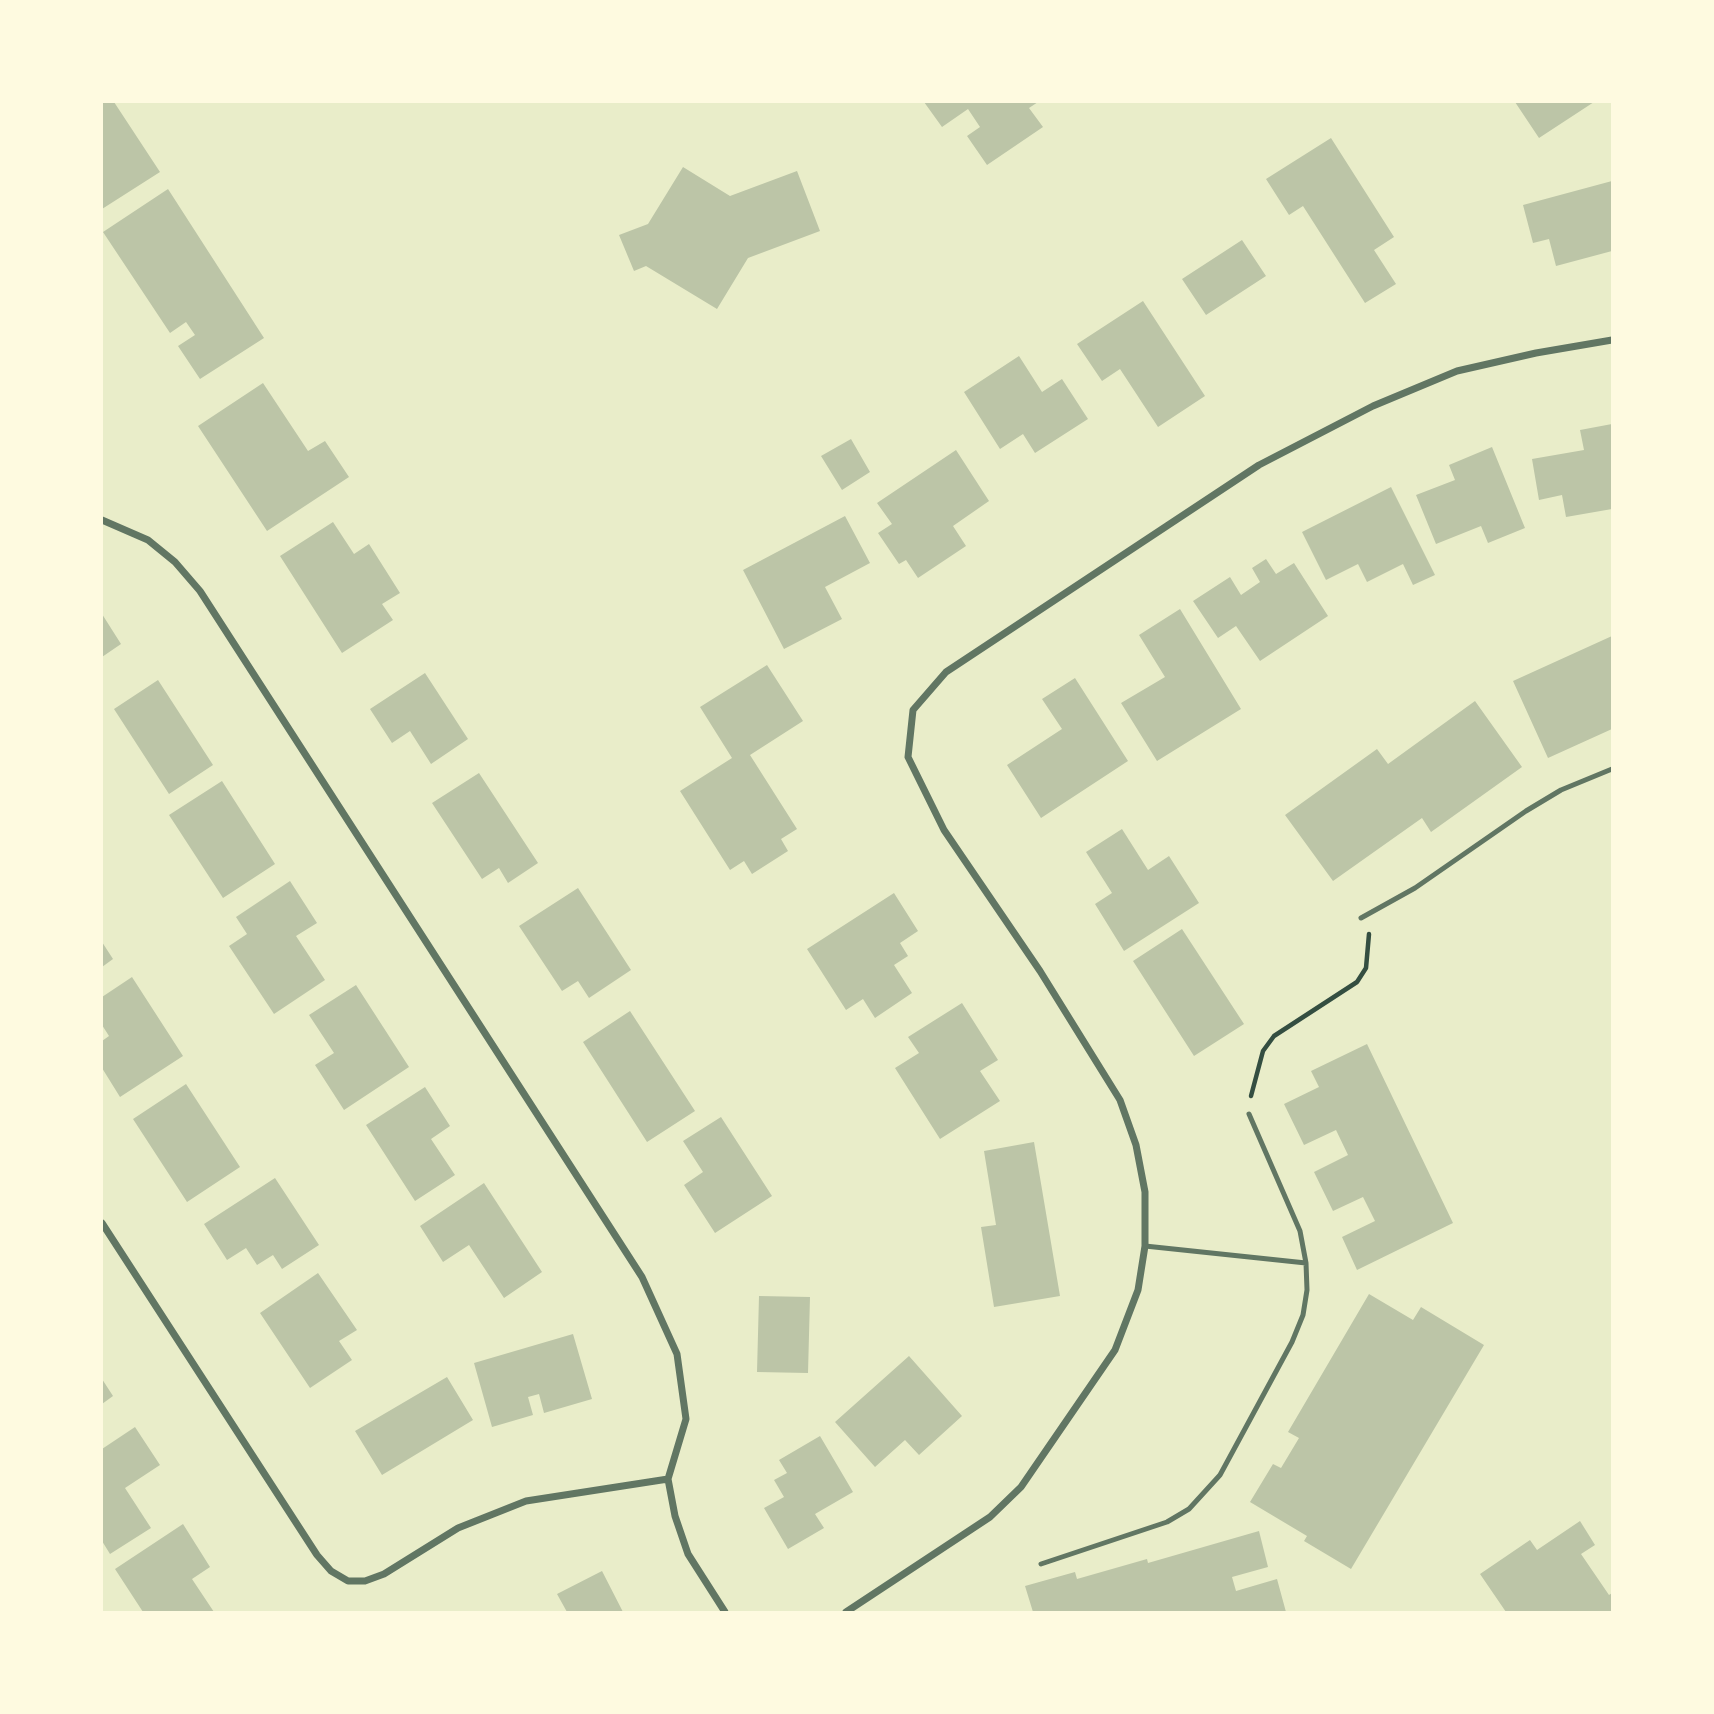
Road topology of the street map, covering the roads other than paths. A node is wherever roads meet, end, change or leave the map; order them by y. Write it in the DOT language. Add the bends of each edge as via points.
graph roads {
  1 [pos="1612,340"];
  2 [pos="102,520"];
  3 [pos="1612,769"];
  4 [pos="1361,918"];
  5 [pos="1249,1114"];
  6 [pos="102,1223"];
  7 [pos="1145,1246"];
  8 [pos="1306,1263"];
  9 [pos="668,1479"];
  10 [pos="1041,1564"];
  11 [pos="725,1612"];
  12 [pos="846,1612"];
  1 -- 7 [label="street" via="1457,371 1373,406 1259,465 946,672 914,710 908,757 944,830 1120,1100 1136,1145 1145,1192"];
  2 -- 9 [label="street" via="148,540 175,562 200,592 642,1277 677,1354 686,1419"];
  3 -- 4 [label="lane" via="1526,811 1415,888"];
  5 -- 8 [label="lane" via="1300,1231"];
  6 -- 9 [label="street" via="317,1555 348,1581 384,1574 458,1528 526,1501"];
  7 -- 8 [label="lane"];
  7 -- 12 [label="street" via="1138,1290 1115,1350 1021,1487 990,1517"];
  8 -- 10 [label="lane" via="1307,1290 1292,1342 1206,1493 1167,1522"];
  9 -- 11 [label="street" via="688,1554"];
}
